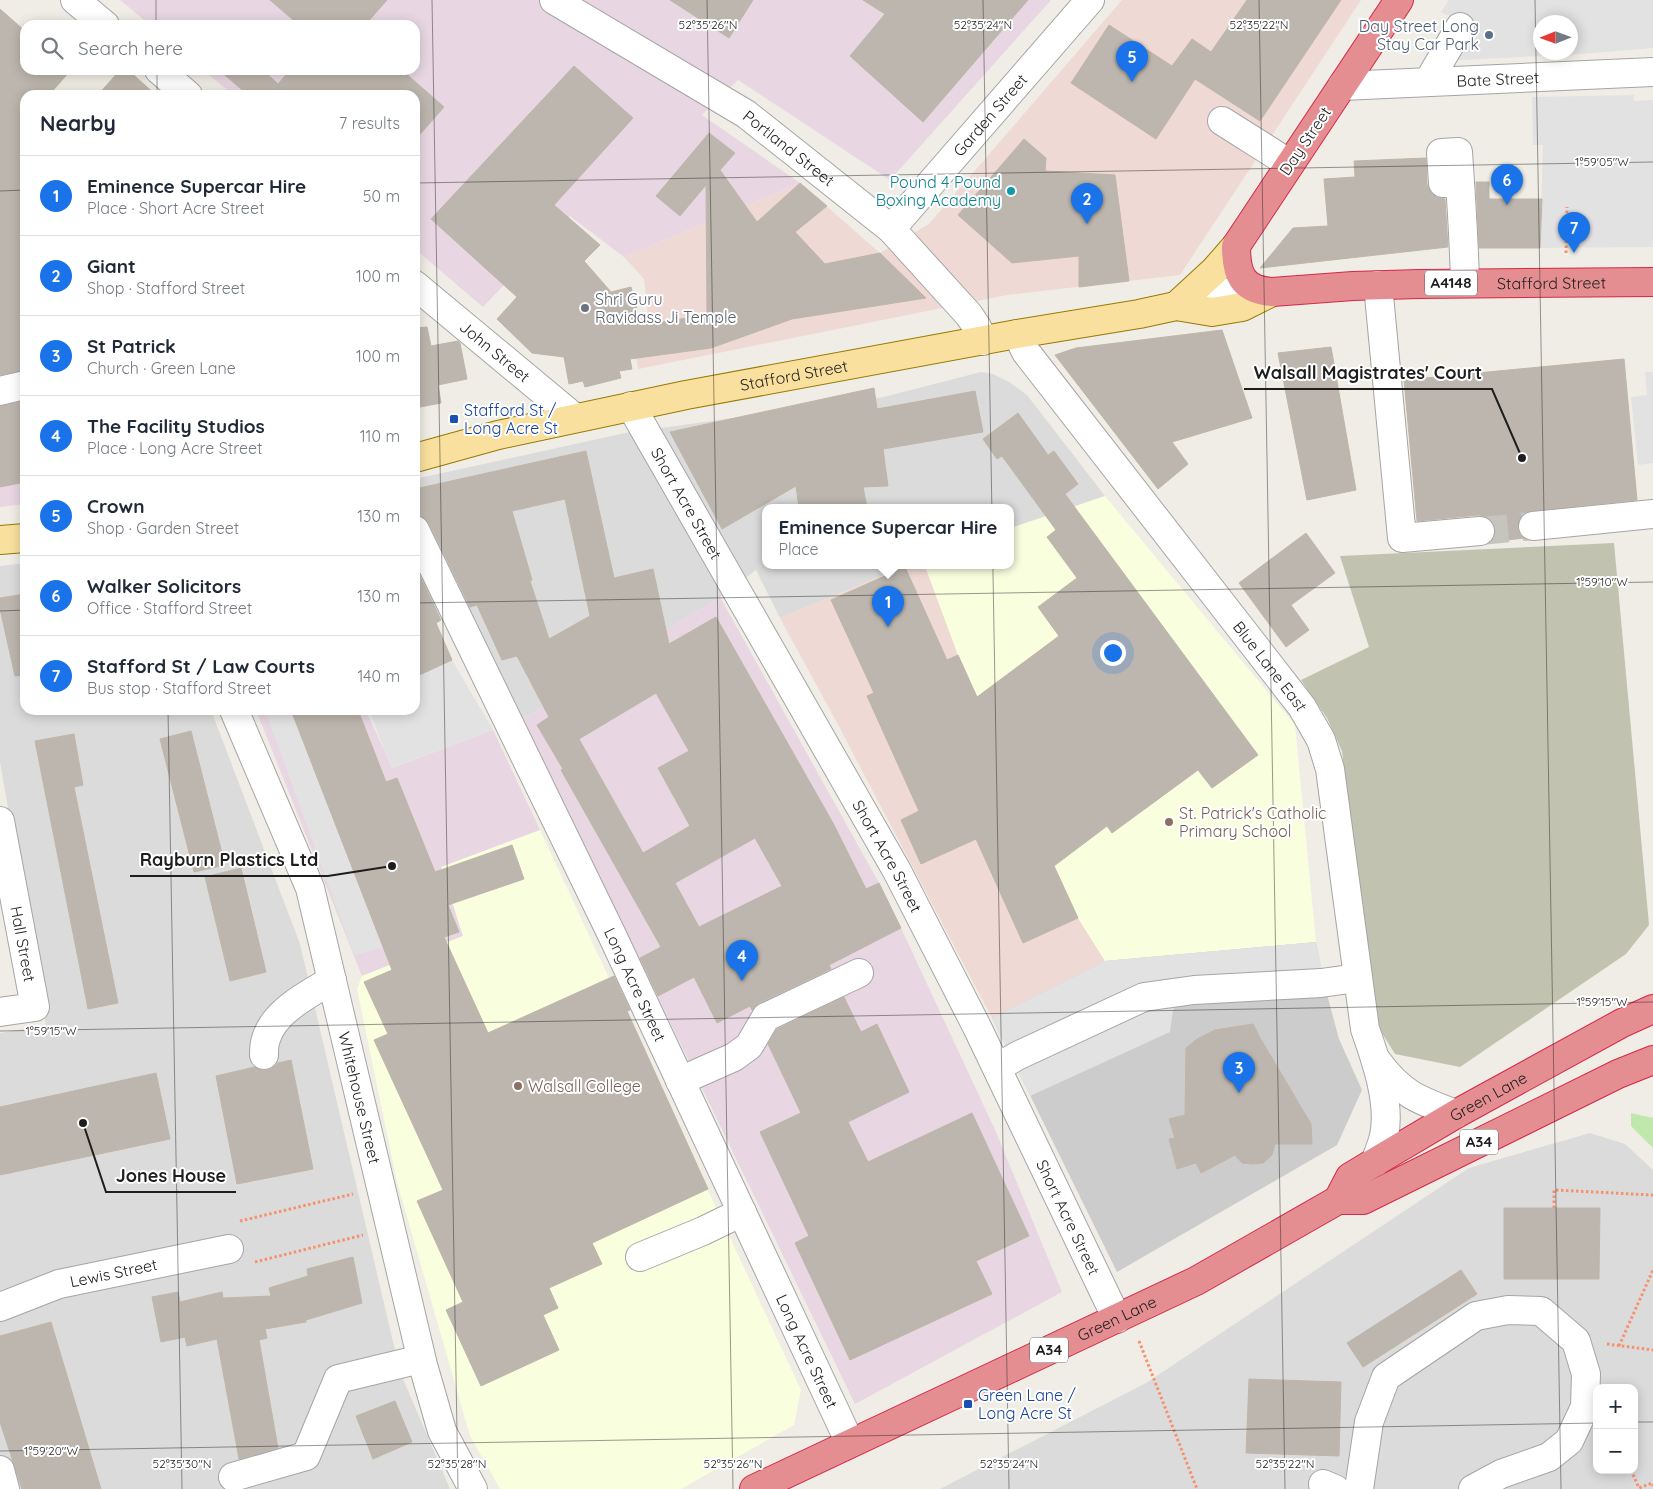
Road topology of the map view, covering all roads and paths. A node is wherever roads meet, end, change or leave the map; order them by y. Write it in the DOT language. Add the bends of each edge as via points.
graph roads {
  1 [pos="75,0"];
  2 [pos="554,0"];
  3 [pos="1090,0"];
  4 [pos="1400,0"];
  5 [pos="99,20"];
  6 [pos="1460,27"];
  7 [pos="1653,72"];
  8 [pos="164,75"];
  9 [pos="1428,82"];
  10 [pos="1342,86"];
  11 [pos="182,90"];
  12 [pos="1222,121"];
  13 [pos="1290,164"];
  14 [pos="1460,182"];
  15 [pos="1567,207"];
  16 [pos="891,229"];
  17 [pos="1236,246"];
  18 [pos="1565,282"];
  19 [pos="1465,283"];
  20 [pos="1651,284"];
  21 [pos="1378,285"];
  22 [pos="420,289"];
  23 [pos="1261,289"];
  24 [pos="1176,306"];
  25 [pos="1017,334"];
  26 [pos="983,341"];
  27 [pos="20,387"];
  28 [pos="0,391"];
  29 [pos="631,406"];
  30 [pos="574,418"];
  31 [pos="420,457"];
  32 [pos="1653,514"];
  33 [pos="1533,526"];
  34 [pos="1480,531"];
  35 [pos="20,538"];
  36 [pos="0,540"];
  37 [pos="420,540"];
  38 [pos="236,715"];
  39 [pos="0,821"];
  40 [pos="859,973"];
  41 [pos="1357,978"];
  42 [pos="332,980"];
  43 [pos="1653,990"];
  44 [pos="0,1012"];
  45 [pos="1644,1013"];
  46 [pos="264,1055"];
  47 [pos="1653,1060"];
  48 [pos="1377,1061"];
  49 [pos="997,1068"];
  50 [pos="1618,1074"];
  51 [pos="680,1081"];
  52 [pos="1653,1083"];
  53 [pos="1456,1114"];
  54 [pos="1375,1162"];
  55 [pos="381,1187"];
  56 [pos="1653,1195"];
  57 [pos="1338,1200"];
  58 [pos="1554,1208"];
  59 [pos="742,1212"];
  60 [pos="390,1228"];
  61 [pos="229,1249"];
  62 [pos="640,1257"];
  63 [pos="1653,1270"];
  64 [pos="0,1307"];
  65 [pos="1123,1316"];
  66 [pos="1576,1341"];
  67 [pos="1619,1346"];
  68 [pos="1653,1350"];
  69 [pos="421,1359"];
  70 [pos="850,1443"];
  71 [pos="0,1470"];
  72 [pos="1633,1474"];
  73 [pos="232,1476"];
  74 [pos="1653,1486"];
  75 [pos="6,1489"];
  76 [pos="473,1489"];
  77 [pos="754,1489"];
  78 [pos="1197,1489"];
  79 [pos="1360,1489"];
  80 [pos="1473,1489"];
  1 -- 5 [label="street"];
  2 -- 16 [label="street, Portland Street" via="746,114"];
  3 -- 16 [label="street, Garden Street"];
  4 -- 10 [label="highway, Day Street"];
  6 -- 9 [label="street"];
  7 -- 9 [label="street, Bate Street"];
  8 -- 11 [label="street"];
  9 -- 10 [label="street, Bate Street"];
  10 -- 13 [label="highway, Day Street"];
  12 -- 13 [label="street"];
  13 -- 17 [label="highway, Day Street"];
  14 -- 19 [label="street"];
  15 -- 18 [label="path"];
  16 -- 26 [label="street, Portland Street" via="969,315"];
  17 -- 23 [label="highway" via="1241,277"];
  17 -- 24 [label="main road"];
  18 -- 19 [label="highway, Stafford Street / A4148"];
  18 -- 20 [label="highway, Stafford Street / A4148"];
  19 -- 21 [label="highway, Stafford Street / A4148"];
  21 -- 23 [label="highway, Stafford Street / A4148"];
  21 -- 34 [label="street" via="1402,538"];
  22 -- 30 [label="street, John Street"];
  23 -- 24 [label="street"];
  24 -- 25 [label="main road, Stafford Street"];
  25 -- 26 [label="main road, Stafford Street"];
  25 -- 41 [label="street, Blue Lane East" via="1026,352 1302,707 1321,740 1330,770"];
  26 -- 29 [label="main road, Stafford Street"];
  27 -- 28 [label="street"];
  29 -- 30 [label="main road, Stafford Street"];
  29 -- 49 [label="street, Short Acre Street" via="897,871"];
  30 -- 31 [label="main road, Stafford Street"];
  32 -- 33 [label="street"];
  35 -- 36 [label="main road"];
  37 -- 51 [label="street, Long Acre Street"];
  38 -- 42 [label="street, Whitehouse Street" via="310,888"];
  39 -- 44 [label="street, Hall Street" via="35,1007"];
  40 -- 51 [label="street" via="766,1017 749,1046"];
  41 -- 48 [label="street, Blue Lane East" via="1365,1029"];
  41 -- 49 [label="street" via="1194,990 1144,997"];
  42 -- 46 [label="street" via="298,1001 276,1020 266,1039"];
  42 -- 55 [label="street, Whitehouse Street"];
  43 -- 45 [label="highway"];
  45 -- 53 [label="highway, Green Lane / A34"];
  47 -- 50 [label="highway, Green Lane / A34"];
  48 -- 53 [label="street, Blue Lane East" via="1390,1080 1412,1096"];
  48 -- 54 [label="street, Blue Lane East" via="1385,1106 1384,1135"];
  49 -- 65 [label="street, Short Acre Street"];
  50 -- 52 [label="highway"];
  50 -- 57 [label="highway, Green Lane / A34" via="1363,1200"];
  51 -- 59 [label="street, Long Acre Street"];
  53 -- 54 [label="highway, Green Lane / A34"];
  54 -- 57 [label="highway, Green Lane / A34" via="1350,1177"];
  55 -- 60 [label="street, Whitehouse Street"];
  55 -- 61 [label="path" via="236,1222"];
  56 -- 58 [label="path" via="1554,1190"];
  57 -- 65 [label="highway, Green Lane / A34" via="1196,1281"];
  59 -- 62 [label="street"];
  59 -- 70 [label="street, Long Acre Street"];
  60 -- 61 [label="path" via="254,1262"];
  60 -- 69 [label="street, Whitehouse Street"];
  61 -- 64 [label="street, Lewis Street" via="59,1284"];
  63 -- 67 [label="path"];
  65 -- 70 [label="highway, Green Lane / A34"];
  65 -- 78 [label="path"];
  66 -- 67 [label="path"];
  66 -- 79 [label="street" via="1541,1311 1508,1310 1476,1316 1444,1337 1386,1377 1368,1422"];
  66 -- 80 [label="street" via="1586,1374 1585,1407 1570,1441 1549,1457 1500,1474"];
  67 -- 68 [label="path"];
  69 -- 73 [label="street" via="338,1379 306,1456"];
  69 -- 76 [label="street, Whitehouse Street" via="442,1431"];
  70 -- 77 [label="highway, Green Lane / A34"];
  71 -- 75 [label="street"];
  72 -- 74 [label="path" via="1639,1488"];
}
